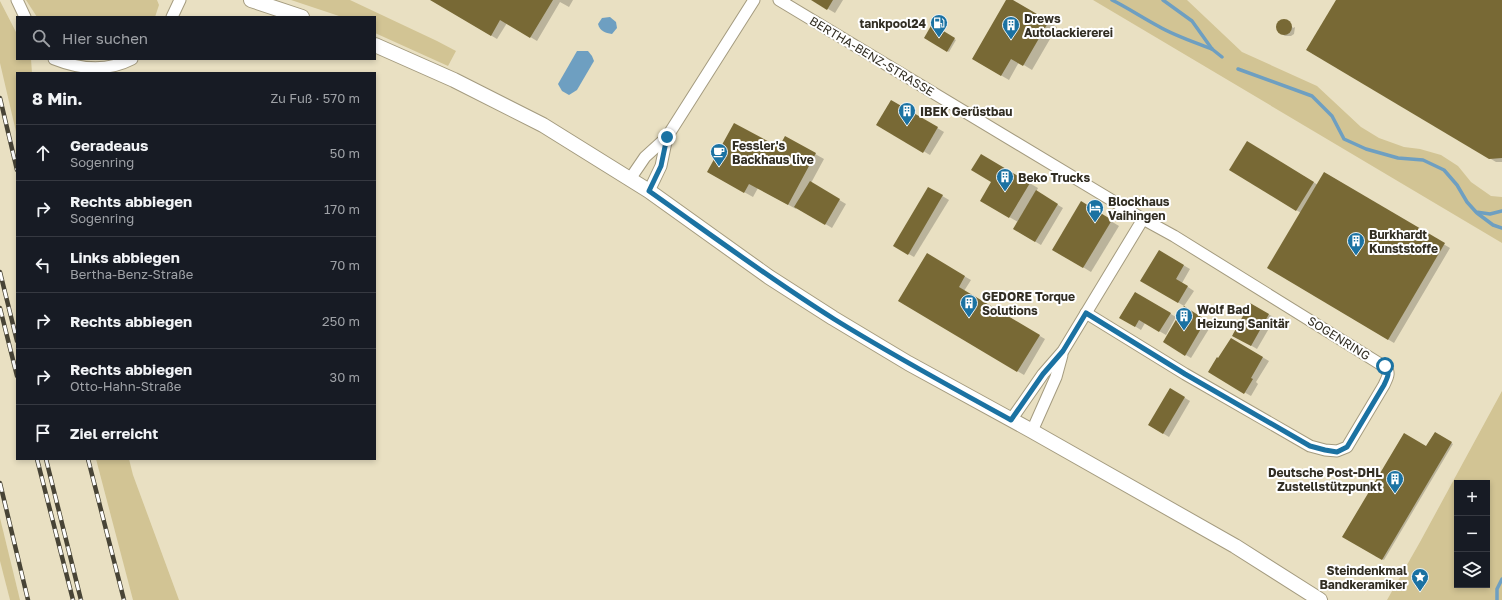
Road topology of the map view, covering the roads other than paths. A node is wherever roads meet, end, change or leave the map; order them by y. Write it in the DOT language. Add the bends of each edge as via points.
graph roads {
  1 [pos="17,0"];
  2 [pos="180,0"];
  3 [pos="251,0"];
  4 [pos="754,0"];
  5 [pos="779,0"];
  6 [pos="25,16"];
  7 [pos="172,16"];
  8 [pos="299,16"];
  9 [pos="376,45"];
  10 [pos="57,60"];
  11 [pos="130,60"];
  12 [pos="667,137"];
  13 [pos="630,179"];
  14 [pos="649,191"];
  15 [pos="1143,219"];
  16 [pos="1086,313"];
  17 [pos="1063,351"];
  18 [pos="1011,420"];
  19 [pos="1032,431"];
  20 [pos="1320,600"];
  1 -- 6 [label="street"];
  2 -- 7 [label="street"];
  3 -- 8 [label="street"];
  4 -- 12 [label="street"];
  5 -- 15 [label="street, BERTHA-BENZ-STRASSE"];
  9 -- 13 [label="street" via="504,104"];
  10 -- 11 [label="street" via="94,68 117,65"];
  12 -- 13 [label="street" via="645,157"];
  12 -- 14 [label="street" via="661,166"];
  13 -- 14 [label="street"];
  14 -- 18 [label="street" via="769,277 833,318 908,364"];
  15 -- 16 [label="street"];
  15 -- 16 [label="street, SOGENRING" via="1385,366 1388,374 1347,447 1337,452 1310,446"];
  16 -- 17 [label="street"];
  17 -- 18 [label="street" via="1043,374"];
  17 -- 19 [label="street" via="1056,377"];
  18 -- 19 [label="street"];
  19 -- 20 [label="street" via="1235,546"];
}
